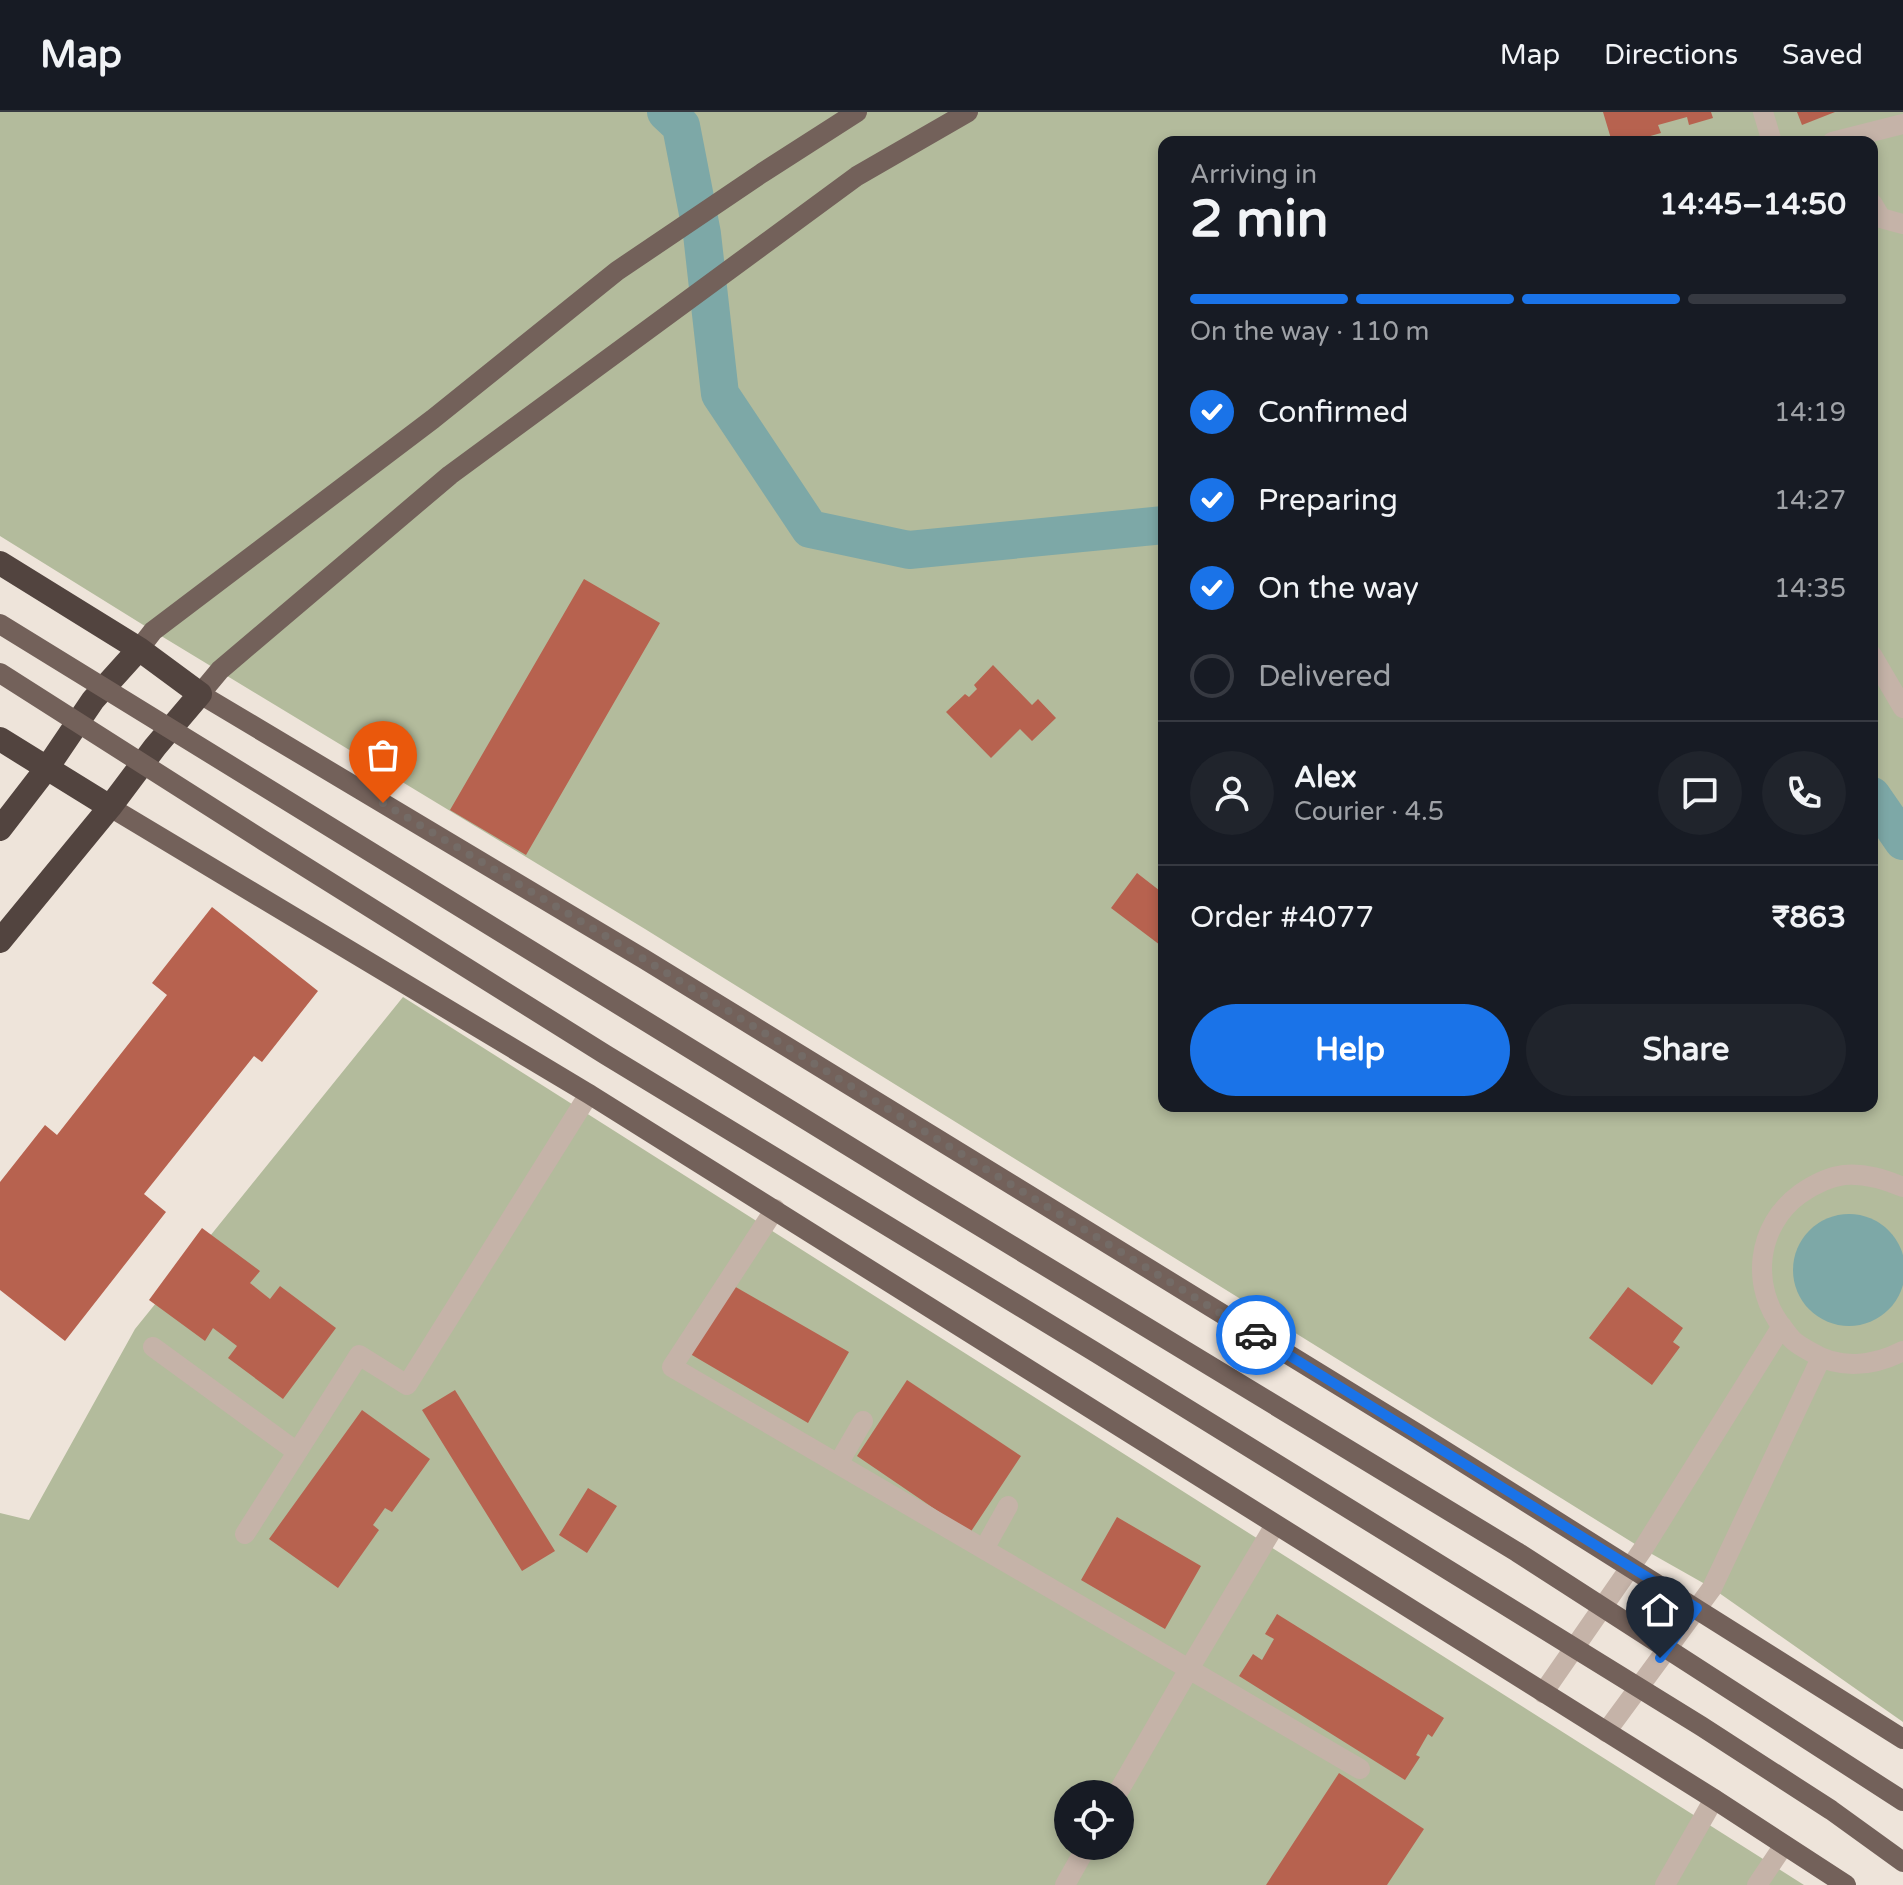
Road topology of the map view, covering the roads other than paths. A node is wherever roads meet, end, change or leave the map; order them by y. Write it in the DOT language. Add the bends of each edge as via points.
graph roads {
  1 [pos="857,112"];
  2 [pos="968,112"];
  3 [pos="1763,112"];
  4 [pos="1903,124"];
  5 [pos="1770,136"];
  6 [pos="1858,136"];
  7 [pos="1878,213"];
  8 [pos="1903,224"];
  9 [pos="0,563"];
  10 [pos="0,624"];
  11 [pos="139,649"];
  12 [pos="1878,665"];
  13 [pos="0,673"];
  14 [pos="200,694"];
  15 [pos="1903,708"];
  16 [pos="0,739"];
  17 [pos="47,768"];
  18 [pos="110,807"];
  19 [pos="0,829"];
  20 [pos="0,941"];
  21 [pos="589,1094"];
  22 [pos="1903,1187"];
  23 [pos="775,1209"];
  24 [pos="1782,1326"];
  25 [pos="153,1347"];
  26 [pos="1903,1351"];
  27 [pos="1821,1358"];
  28 [pos="863,1421"];
  29 [pos="297,1452"];
  30 [pos="838,1464"];
  31 [pos="1008,1506"];
  32 [pos="1275,1525"];
  33 [pos="245,1534"];
  34 [pos="984,1549"];
  35 [pos="1630,1567"];
  36 [pos="1697,1608"];
  37 [pos="1189,1669"];
  38 [pos="1543,1693"];
  39 [pos="1606,1732"];
  40 [pos="1903,1739"];
  41 [pos="1360,1769"];
  42 [pos="1125,1780"];
  43 [pos="1714,1799"];
  44 [pos="1903,1801"];
  45 [pos="1784,1845"];
  46 [pos="1079,1860"];
  47 [pos="1903,1862"];
  48 [pos="1065,1885"];
  49 [pos="1665,1885"];
  50 [pos="1757,1885"];
  51 [pos="1846,1885"];
  1 -- 11 [label="main road" via="617,271 433,419 153,631"];
  2 -- 14 [label="main road" via="857,176 450,475 220,670"];
  3 -- 5 [label="street"];
  4 -- 6 [label="street"];
  7 -- 8 [label="street"];
  9 -- 11 [label="highway"];
  10 -- 44 [label="main road, bridge" via="1517,1552"];
  11 -- 14 [label="highway"];
  11 -- 17 [label="highway" via="93,700"];
  12 -- 15 [label="street"];
  13 -- 47 [label="main road, bridge" via="606,1055 1701,1726"];
  14 -- 18 [label="highway"];
  14 -- 35 [label="main road" via="644,959"];
  16 -- 17 [label="highway"];
  17 -- 18 [label="highway"];
  17 -- 19 [label="highway"];
  18 -- 20 [label="highway"];
  18 -- 21 [label="main road"];
  21 -- 23 [label="main road"];
  21 -- 29 [label="street" via="407,1385 359,1355"];
  22 -- 24 [label="street" via="1873,1176 1843,1175 1814,1184 1789,1202 1771,1226 1762,1255 1762,1285"];
  23 -- 30 [label="street" via="672,1367"];
  23 -- 32 [label="main road"];
  24 -- 27 [label="street" via="1793,1341"];
  24 -- 35 [label="street"];
  25 -- 29 [label="street"];
  26 -- 27 [label="street" via="1884,1361 1852,1365"];
  27 -- 36 [label="street" via="1712,1588"];
  28 -- 30 [label="street"];
  29 -- 33 [label="street"];
  30 -- 34 [label="street"];
  31 -- 34 [label="street"];
  32 -- 37 [label="street"];
  32 -- 38 [label="main road"];
  34 -- 37 [label="street"];
  35 -- 36 [label="main road"];
  35 -- 38 [label="street"];
  36 -- 39 [label="street"];
  36 -- 40 [label="main road"];
  37 -- 41 [label="street"];
  37 -- 42 [label="street"];
  38 -- 39 [label="main road"];
  39 -- 43 [label="main road"];
  43 -- 45 [label="main road"];
  43 -- 49 [label="street"];
  45 -- 50 [label="street"];
  45 -- 51 [label="main road"];
  46 -- 48 [label="street"];
}
